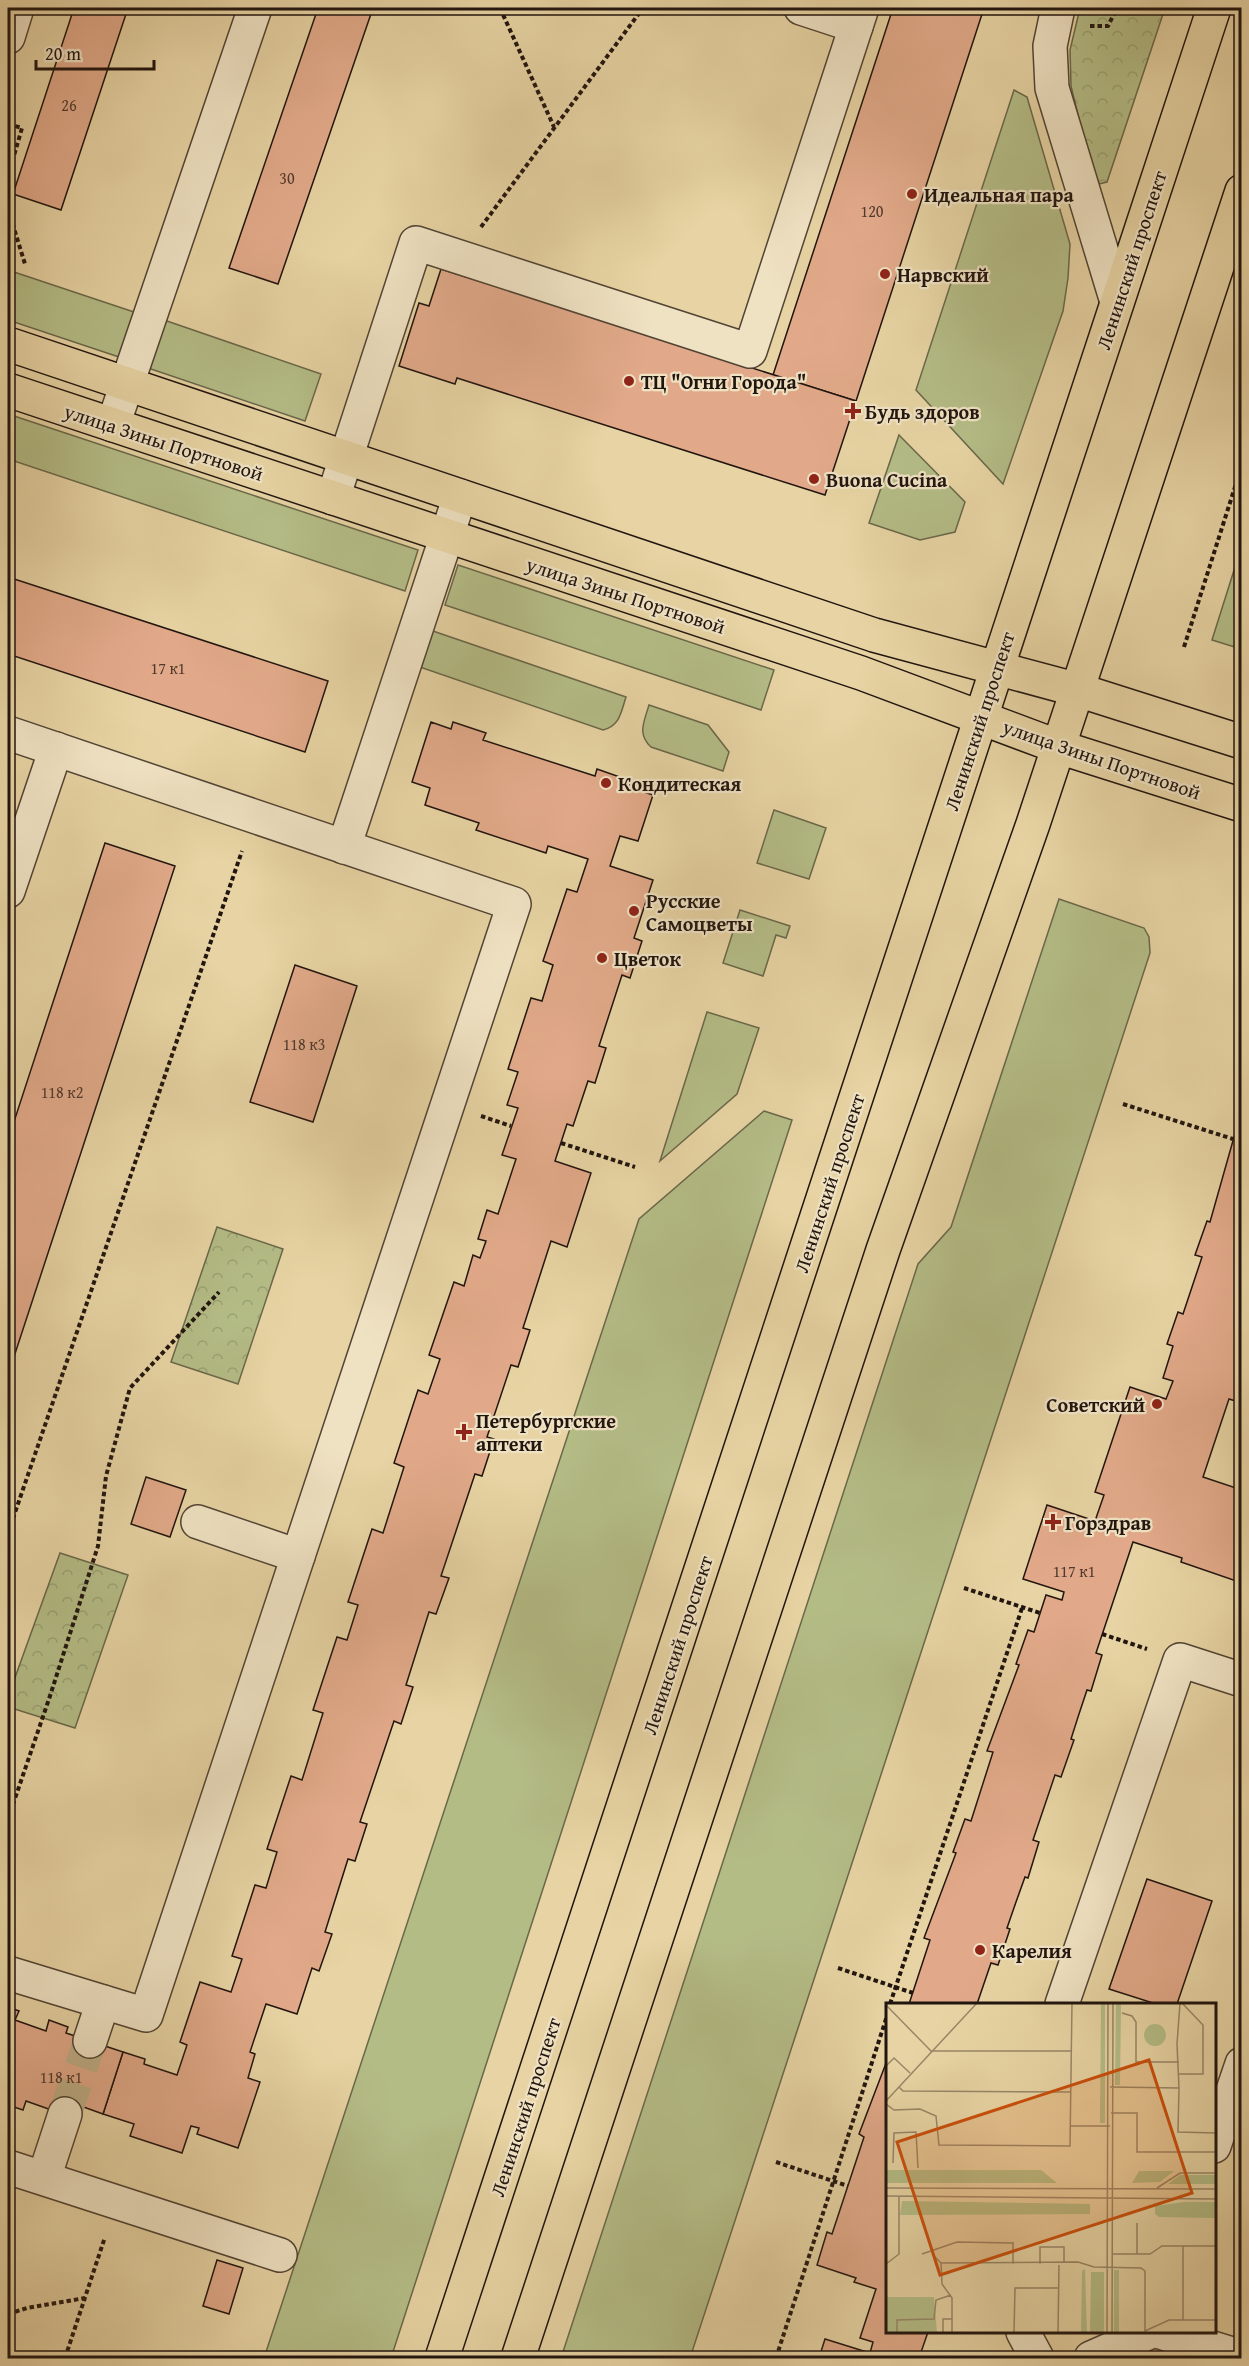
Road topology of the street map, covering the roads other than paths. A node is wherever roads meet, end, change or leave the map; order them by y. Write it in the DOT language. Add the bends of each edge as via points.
graph roads {
  1 [pos="17,8"];
  2 [pos="255,8"];
  3 [pos="801,8"];
  4 [pos="1058,8"];
  5 [pos="1214,8"];
  6 [pos="859,17"];
  7 [pos="8,37"];
  8 [pos="1242,191"];
  9 [pos="1117,302"];
  10 [pos="8,344"];
  11 [pos="126,384"];
  12 [pos="8,390"];
  13 [pos="112,425"];
  14 [pos="346,458"];
  15 [pos="460,496"];
  16 [pos="333,498"];
  17 [pos="447,536"];
  18 [pos="997,668"];
  19 [pos="1078,690"];
  20 [pos="981,717"];
  21 [pos="8,733"];
  22 [pos="1242,742"];
  23 [pos="1059,747"];
  24 [pos="56,749"];
  25 [pos="1242,806"];
  26 [pos="344,847"];
  27 [pos="8,891"];
  28 [pos="198,1522"];
  29 [pos="298,1556"];
  30 [pos="1242,1680"];
  31 [pos="8,1973"];
  32 [pos="103,2002"];
  33 [pos="1062,2003"];
  34 [pos="90,2041"];
  35 [pos="1242,2064"];
  36 [pos="65,2114"];
  37 [pos="1216,2143"];
  38 [pos="8,2167"];
  39 [pos="44,2178"];
  40 [pos="280,2255"];
  41 [pos="1024,2333"];
  42 [pos="1146,2333"];
  43 [pos="1167,2333"];
  44 [pos="1242,2356"];
  45 [pos="442,2358"];
  46 [pos="518,2358"];
  47 [pos="1037,2358"];
  48 [pos="1092,2358"];
  1 -- 7 [label="street"];
  2 -- 11 [label="street"];
  3 -- 6 [label="street"];
  4 -- 9 [label="street" via="1050,46 1052,88"];
  5 -- 9 [label="main road, Ленинский проспект"];
  6 -- 14 [label="street" via="750,351 416,243"];
  8 -- 19 [label="main road"];
  9 -- 18 [label="main road, Ленинский проспект"];
  10 -- 11 [label="main road, улица Зины Портновой"];
  11 -- 13 [label="street"];
  11 -- 14 [label="main road, улица Зины Портновой"];
  12 -- 13 [label="main road, улица Зины Портновой"];
  13 -- 16 [label="main road, улица Зины Портновой"];
  14 -- 15 [label="main road, улица Зины Портновой"];
  14 -- 16 [label="street"];
  15 -- 17 [label="street"];
  15 -- 18 [label="main road, улица Зины Портновой" via="874,635"];
  16 -- 17 [label="main road, улица Зины Портновой"];
  17 -- 20 [label="main road, улица Зины Портновой" via="861,673"];
  17 -- 26 [label="street"];
  18 -- 19 [label="main road, улица Зины Портновой"];
  18 -- 20 [label="main road, Ленинский проспект"];
  19 -- 22 [label="main road, улица Зины Портновой"];
  19 -- 23 [label="main road"];
  20 -- 23 [label="main road, улица Зины Портновой"];
  20 -- 45 [label="main road, Ленинский проспект"];
  21 -- 24 [label="street"];
  23 -- 25 [label="main road, улица Зины Портновой"];
  23 -- 46 [label="main road" via="883,1250"];
  24 -- 26 [label="street"];
  24 -- 27 [label="street"];
  26 -- 29 [label="street" via="514,904"];
  28 -- 29 [label="street"];
  29 -- 32 [label="street" via="146,2015"];
  30 -- 33 [label="street" via="1180,1660"];
  31 -- 32 [label="street"];
  32 -- 34 [label="street"];
  35 -- 37 [label="street"];
  36 -- 39 [label="street"];
  38 -- 39 [label="street"];
  39 -- 40 [label="street"];
  41 -- 47 [label="street"];
  42 -- 48 [label="street"];
  43 -- 44 [label="street"];
}
